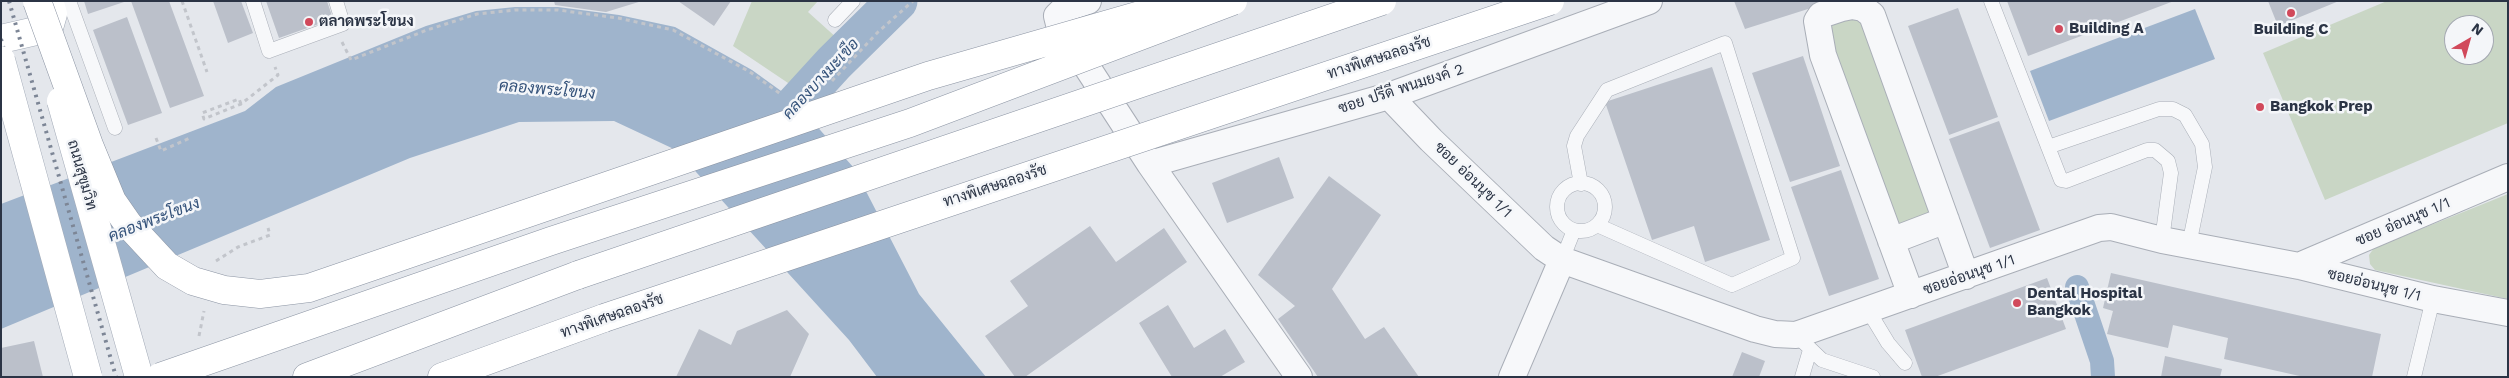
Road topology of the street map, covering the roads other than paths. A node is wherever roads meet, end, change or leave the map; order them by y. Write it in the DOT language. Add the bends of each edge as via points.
graph roads {
  1 [pos="35,1"];
  2 [pos="49,1"];
  3 [pos="68,1"];
  4 [pos="253,1"];
  5 [pos="336,1"];
  6 [pos="852,1"];
  7 [pos="1088,1"];
  8 [pos="1189,1"];
  9 [pos="1233,1"];
  10 [pos="1382,1"];
  11 [pos="1550,1"];
  12 [pos="1649,1"];
  13 [pos="1991,1"];
  14 [pos="834,20"];
  15 [pos="1,39"];
  16 [pos="1,60"];
  17 [pos="1389,96"];
  18 [pos="115,128"];
  19 [pos="2048,146"];
  20 [pos="1150,164"];
  21 [pos="2508,177"];
  22 [pos="1581,184"];
  23 [pos="1946,220"];
  24 [pos="1597,225"];
  25 [pos="1574,230"];
  26 [pos="2162,240"];
  27 [pos="1891,241"];
  28 [pos="2189,245"];
  29 [pos="1562,260"];
  30 [pos="2299,266"];
  31 [pos="1966,276"];
  32 [pos="1911,295"];
  33 [pos="2433,299"];
  34 [pos="1868,310"];
  35 [pos="2508,313"];
  36 [pos="604,318"];
  37 [pos="1803,342"];
  38 [pos="1905,363"];
  39 [pos="88,377"];
  40 [pos="140,377"];
  41 [pos="160,377"];
  42 [pos="307,377"];
  43 [pos="442,377"];
  44 [pos="498,377"];
  45 [pos="1299,377"];
  46 [pos="1512,377"];
  47 [pos="1802,377"];
  48 [pos="1873,377"];
  49 [pos="2414,377"];
  1 -- 8 [label="main road, bridge" via="112,201 128,224 168,266 193,282 260,294 309,288 928,76"];
  1 -- 40 [label="main road, ถนนสุขุมวิท, bridge"];
  2 -- 15 [label="main road" via="53,14 48,28"];
  3 -- 18 [label="lane"];
  4 -- 5 [label="lane" via="269,51 343,24"];
  6 -- 14 [label="lane"];
  7 -- 20 [label="street" via="1064,9 1058,16 1059,24"];
  9 -- 41 [label="main road, bridge" via="910,123"];
  10 -- 42 [label="main road, bridge" via="578,275"];
  11 -- 36 [label="main road, ทางพิเศษฉลองรัช, bridge"];
  12 -- 17 [label="street, ซอย ปรีดี พนมยงค์ 2"];
  13 -- 19 [label="lane"];
  16 -- 39 [label="main road, bridge"];
  17 -- 20 [label="street, ซอย ปรีดี พนมยงค์ 2"];
  17 -- 29 [label="street, ซอย อ่อนนุช 1/1" via="1544,248"];
  19 -- 26 [label="lane" via="2064,182 2147,150 2162,154 2171,173"];
  19 -- 28 [label="lane" via="2158,109 2173,109 2185,115 2202,144 2205,167"];
  20 -- 45 [label="street"];
  21 -- 30 [label="street, ซอย อ่อนนุช 1/1"];
  22 -- 24 [label="lane" via="1596,189 1601,195 1604,211"];
  22 -- 24 [label="lane" via="1574,146 1607,90 1725,43 1793,258 1732,285"];
  22 -- 25 [label="lane" via="1567,188 1558,200 1558,215"];
  23 -- 27 [label="street"];
  23 -- 27 [label="street" via="1872,15 1863,8 1852,6 1821,15 1817,29 1823,55"];
  23 -- 31 [label="street"];
  24 -- 25 [label="lane" via="1590,230"];
  25 -- 29 [label="lane"];
  26 -- 28 [label="street, ซอยอ่อนนุช 1/1"];
  26 -- 31 [label="street, ซอยอ่อนนุช 1/1" via="2111,227 2099,228"];
  27 -- 32 [label="street"];
  28 -- 30 [label="street, ซอยอ่อนนุช 1/1"];
  29 -- 37 [label="street, ซอยอ่อนนุช 1/1" via="1755,329"];
  29 -- 46 [label="street"];
  30 -- 33 [label="street, ซอยอ่อนนุช 1/1"];
  31 -- 32 [label="street, ซอยอ่อนนุช 1/1"];
  32 -- 34 [label="street, ซอยอ่อนนุช 1/1"];
  33 -- 35 [label="street, ซอยอ่อนนุช 1/1"];
  33 -- 49 [label="lane"];
  34 -- 37 [label="street, ซอยอ่อนนุช 1/1"];
  34 -- 38 [label="lane" via="1888,344"];
  36 -- 43 [label="main road, ทางพิเศษฉลองรัช"];
  36 -- 44 [label="main road"];
  37 -- 47 [label="lane"];
  37 -- 48 [label="lane" via="1822,360"];
}
